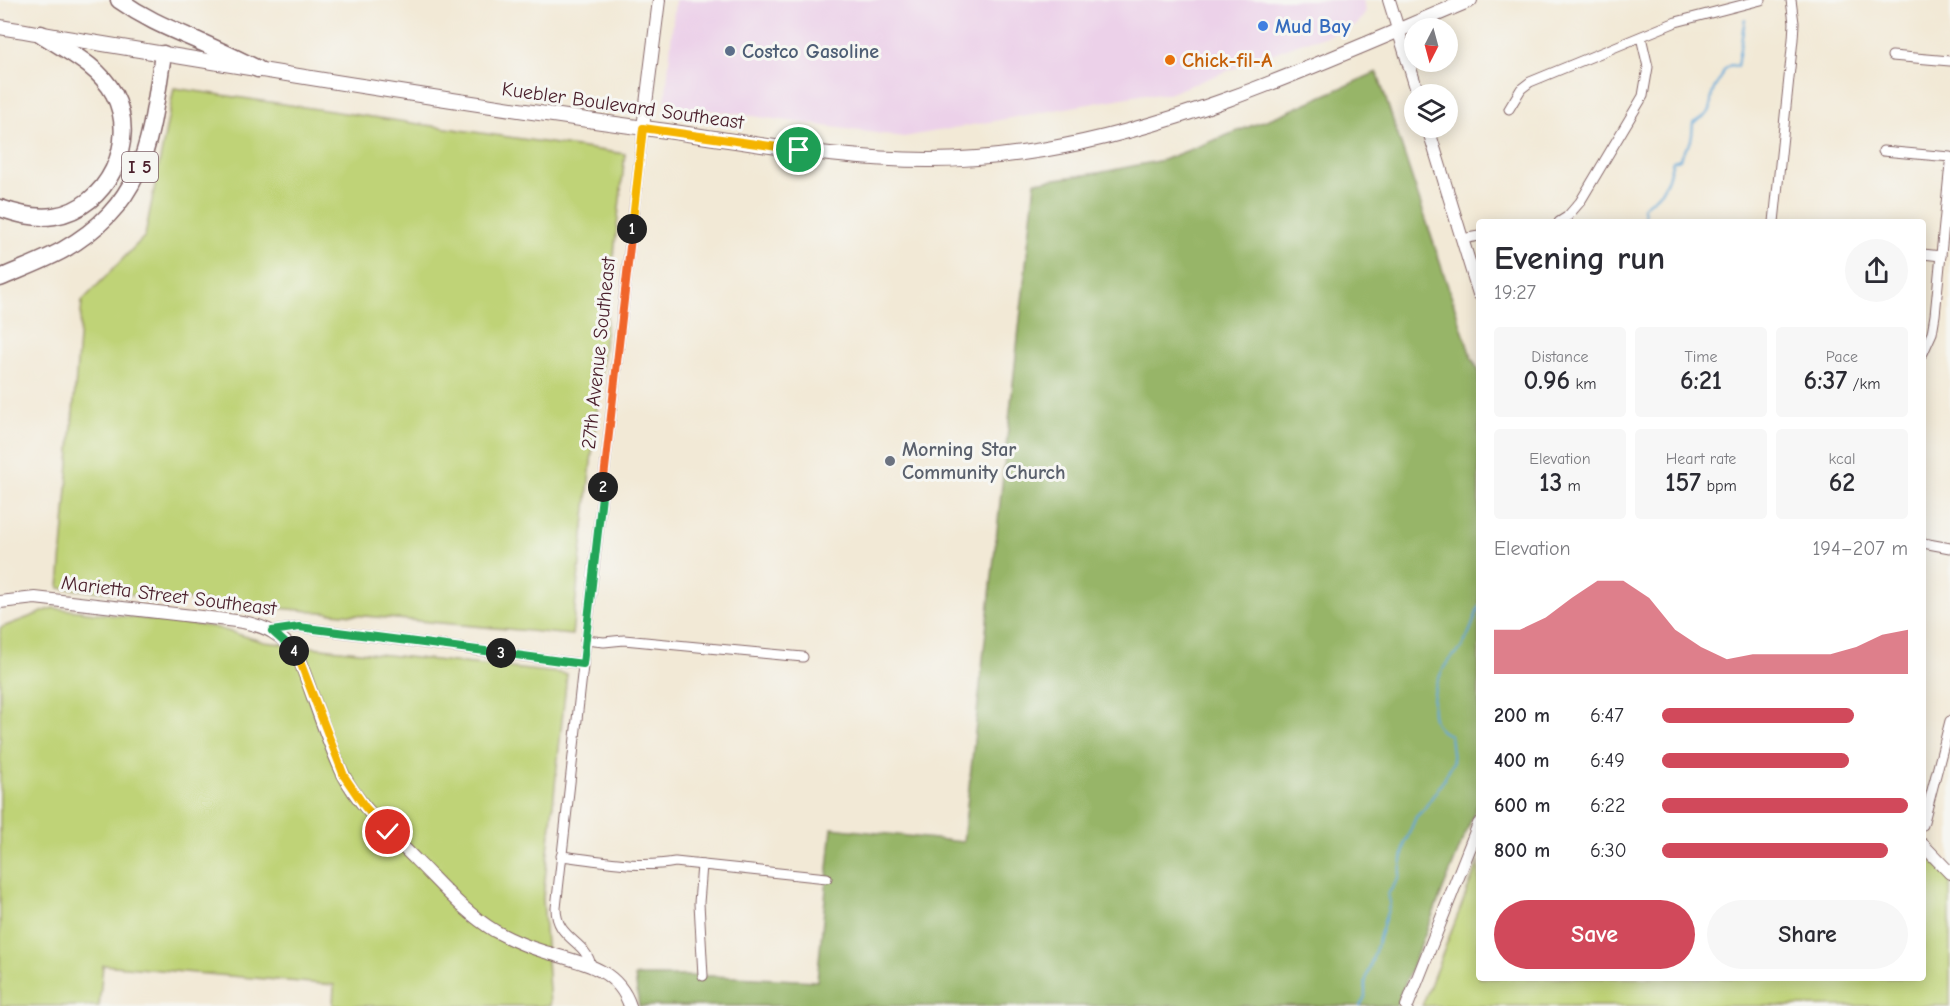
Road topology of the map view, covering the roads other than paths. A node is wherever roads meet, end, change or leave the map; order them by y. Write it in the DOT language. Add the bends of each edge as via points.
graph roads {
  1 [pos="119,0"];
  2 [pos="652,0"];
  3 [pos="658,0"];
  4 [pos="664,0"];
  5 [pos="1389,0"];
  6 [pos="1470,0"];
  7 [pos="1761,0"];
  8 [pos="1791,0"];
  9 [pos="655,20"];
  10 [pos="0,27"];
  11 [pos="1399,30"];
  12 [pos="40,34"];
  13 [pos="1641,37"];
  14 [pos="163,54"];
  15 [pos="1892,56"];
  16 [pos="1950,61"];
  17 [pos="258,69"];
  18 [pos="1415,84"];
  19 [pos="1509,109"];
  20 [pos="643,128"];
  21 [pos="1431,138"];
  22 [pos="1883,151"];
  23 [pos="1950,157"];
  24 [pos="1950,164"];
  25 [pos="0,208"];
  26 [pos="1563,219"];
  27 [pos="1774,219"];
  28 [pos="1476,237"];
  29 [pos="1462,239"];
  30 [pos="1926,254"];
  31 [pos="1941,256"];
  32 [pos="0,278"];
  33 [pos="1476,284"];
  34 [pos="1926,346"];
  35 [pos="1926,544"];
  36 [pos="1950,548"];
  37 [pos="0,602"];
  38 [pos="272,631"];
  39 [pos="585,640"];
  40 [pos="803,657"];
  41 [pos="583,664"];
  42 [pos="1950,721"];
  43 [pos="1926,813"];
  44 [pos="1476,832"];
  45 [pos="1926,848"];
  46 [pos="561,856"];
  47 [pos="702,865"];
  48 [pos="1950,873"];
  49 [pos="827,878"];
  50 [pos="591,965"];
  51 [pos="703,976"];
  52 [pos="630,1006"];
  53 [pos="1407,1006"];
  1 -- 17 [label="highway" via="168,29"];
  2 -- 9 [label="street, 27th Avenue Southeast"];
  3 -- 9 [label="street, 27th Avenue Southeast"];
  4 -- 9 [label="street"];
  5 -- 11 [label="street"];
  6 -- 11 [label="main road, Kuebler Boulevard Southeast"];
  7 -- 13 [label="street" via="1685,19"];
  8 -- 27 [label="street" via="1793,39"];
  9 -- 20 [label="street, 27th Avenue Southeast"];
  10 -- 12 [label="main road, Kuebler Boulevard Southeast"];
  11 -- 18 [label="street"];
  11 -- 20 [label="main road, Kuebler Boulevard Southeast" via="1191,112 1079,143 1029,152 966,159 876,158"];
  12 -- 14 [label="main road, Kuebler Boulevard Southeast"];
  12 -- 25 [label="highway" via="87,63 104,79 121,112 120,152 114,172 102,188 71,211 38,217"];
  13 -- 19 [label="street" via="1530,82"];
  13 -- 26 [label="street" via="1648,68 1643,96 1580,202"];
  14 -- 17 [label="main road, Kuebler Boulevard Southeast"];
  14 -- 32 [label="highway, I 5" via="147,146 125,197 85,236 44,260"];
  15 -- 16 [label="street"];
  17 -- 20 [label="main road, Kuebler Boulevard Southeast"];
  20 -- 39 [label="street, 27th Avenue Southeast"];
  21 -- 29 [label="street"];
  22 -- 23 [label="street"];
  24 -- 31 [label="street"];
  28 -- 29 [label="street"];
  29 -- 33 [label="street"];
  30 -- 31 [label="street"];
  31 -- 34 [label="street" via="1932,333"];
  35 -- 36 [label="street"];
  37 -- 38 [label="street, Marietta Street Southeast" via="35,598 87,603 236,621"];
  38 -- 41 [label="street, Marietta Street Southeast" via="299,627"];
  38 -- 50 [label="street" via="299,659 344,776 373,816 483,923 517,942"];
  39 -- 40 [label="street" via="624,640"];
  39 -- 41 [label="street, 27th Avenue Southeast"];
  41 -- 46 [label="street, 27th Avenue Southeast"];
  42 -- 43 [label="street"];
  44 -- 53 [label="street"];
  45 -- 48 [label="street"];
  46 -- 47 [label="street" via="631,864"];
  46 -- 50 [label="street, 27th Avenue Southeast" via="556,918 563,932 589,957"];
  47 -- 49 [label="street"];
  47 -- 51 [label="street" via="699,903"];
  50 -- 52 [label="street" via="618,983"];
}
